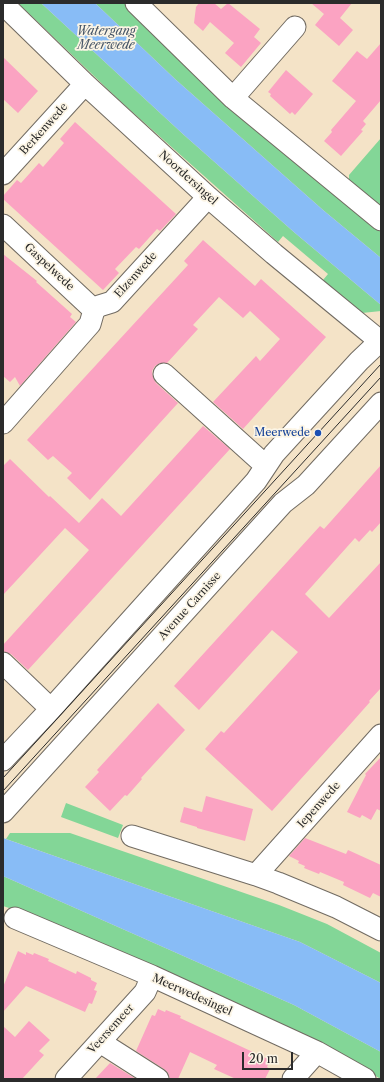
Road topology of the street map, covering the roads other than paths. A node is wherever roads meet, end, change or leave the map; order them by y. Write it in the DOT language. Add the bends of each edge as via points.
graph roads {
  1 [pos="136,3"];
  2 [pos="3,4"];
  3 [pos="295,26"];
  4 [pos="85,84"];
  5 [pos="233,98"];
  6 [pos="3,174"];
  7 [pos="208,196"];
  8 [pos="381,220"];
  9 [pos="3,225"];
  10 [pos="94,310"];
  11 [pos="381,341"];
  12 [pos="164,374"];
  13 [pos="381,404"];
  14 [pos="7,410"];
  15 [pos="266,466"];
  16 [pos="3,663"];
  17 [pos="51,708"];
  18 [pos="381,735"];
  19 [pos="3,760"];
  20 [pos="3,812"];
  21 [pos="132,836"];
  22 [pos="256,875"];
  23 [pos="15,918"];
  24 [pos="381,930"];
  25 [pos="152,976"];
  26 [pos="100,1042"];
  27 [pos="317,1052"];
  28 [pos="66,1079"];
  29 [pos="158,1079"];
  30 [pos="293,1079"];
  31 [pos="365,1079"];
  1 -- 5 [label="street"];
  2 -- 4 [label="street, Noordersingel"];
  3 -- 5 [label="street"];
  4 -- 6 [label="street, Berkenwede"];
  4 -- 7 [label="street, Noordersingel"];
  5 -- 8 [label="street"];
  7 -- 10 [label="street, Elzenwede" via="112,302"];
  7 -- 11 [label="street, Noordersingel" via="274,254"];
  9 -- 10 [label="street, Gaspelwede"];
  10 -- 14 [label="street" via="90,324"];
  11 -- 15 [label="street" via="359,361"];
  12 -- 15 [label="street"];
  13 -- 20 [label="street, Avenue Carnisse" via="306,485 283,503"];
  15 -- 17 [label="street" via="256,481"];
  16 -- 17 [label="street"];
  17 -- 19 [label="street"];
  18 -- 22 [label="street, Iepenwede"];
  21 -- 22 [label="street"];
  22 -- 24 [label="street" via="336,906"];
  23 -- 25 [label="street, Meerwedesingel"];
  25 -- 26 [label="street, Veersemeer" via="145,992"];
  25 -- 27 [label="street, Meerwedesingel"];
  26 -- 28 [label="street, Veersemeer"];
  26 -- 29 [label="street"];
  27 -- 30 [label="street"];
  27 -- 31 [label="street, Meerwedesingel"];
}
